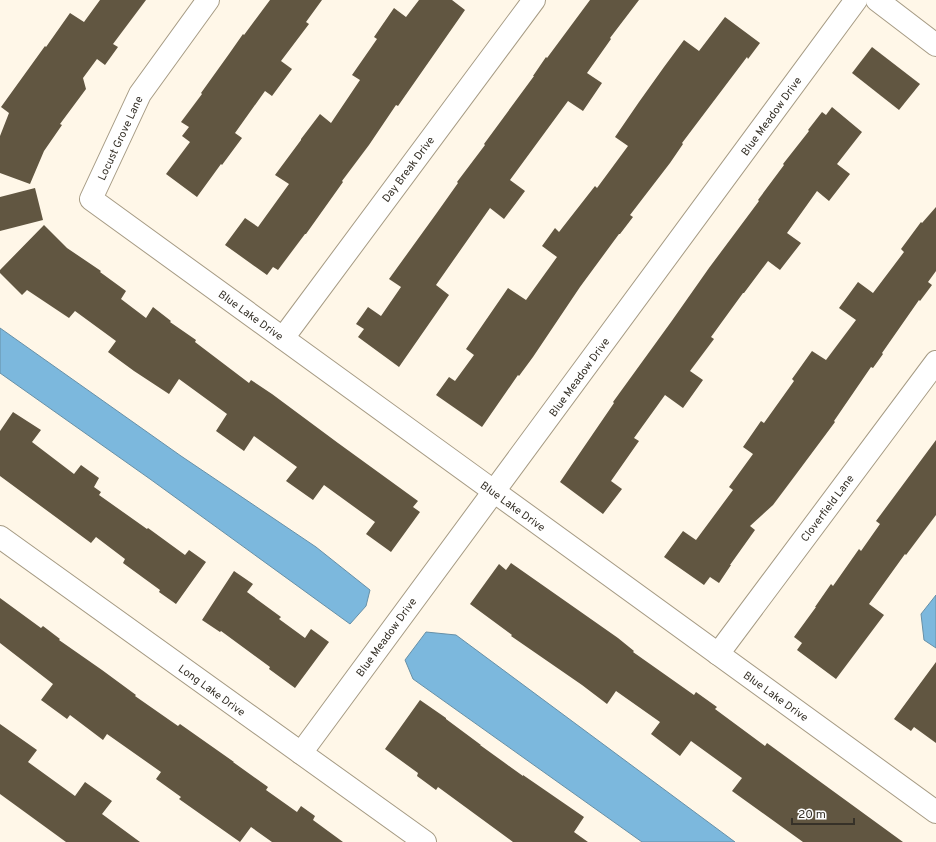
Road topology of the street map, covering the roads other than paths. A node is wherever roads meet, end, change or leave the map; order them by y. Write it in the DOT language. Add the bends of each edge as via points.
graph roads {
  1 [pos="208,0"];
  2 [pos="534,0"];
  3 [pos="856,0"];
  4 [pos="877,0"];
  5 [pos="936,46"];
  6 [pos="91,199"];
  7 [pos="282,338"];
  8 [pos="936,362"];
  9 [pos="494,491"];
  10 [pos="0,537"];
  11 [pos="718,654"];
  12 [pos="301,753"];
  13 [pos="936,812"];
  14 [pos="425,842"];
  1 -- 6 [label="street, Locust Grove Lane" via="140,94"];
  2 -- 7 [label="street, Day Break Drive"];
  3 -- 9 [label="street, Blue Meadow Drive"];
  4 -- 5 [label="street"];
  6 -- 7 [label="street, Blue Lake Drive"];
  7 -- 9 [label="street, Blue Lake Drive"];
  8 -- 11 [label="street, Cloverfield Lane"];
  9 -- 11 [label="street, Blue Lake Drive"];
  9 -- 12 [label="street, Blue Meadow Drive"];
  10 -- 12 [label="street, Long Lake Drive"];
  11 -- 13 [label="street, Blue Lake Drive"];
  12 -- 14 [label="street, Long Lake Drive"];
}
